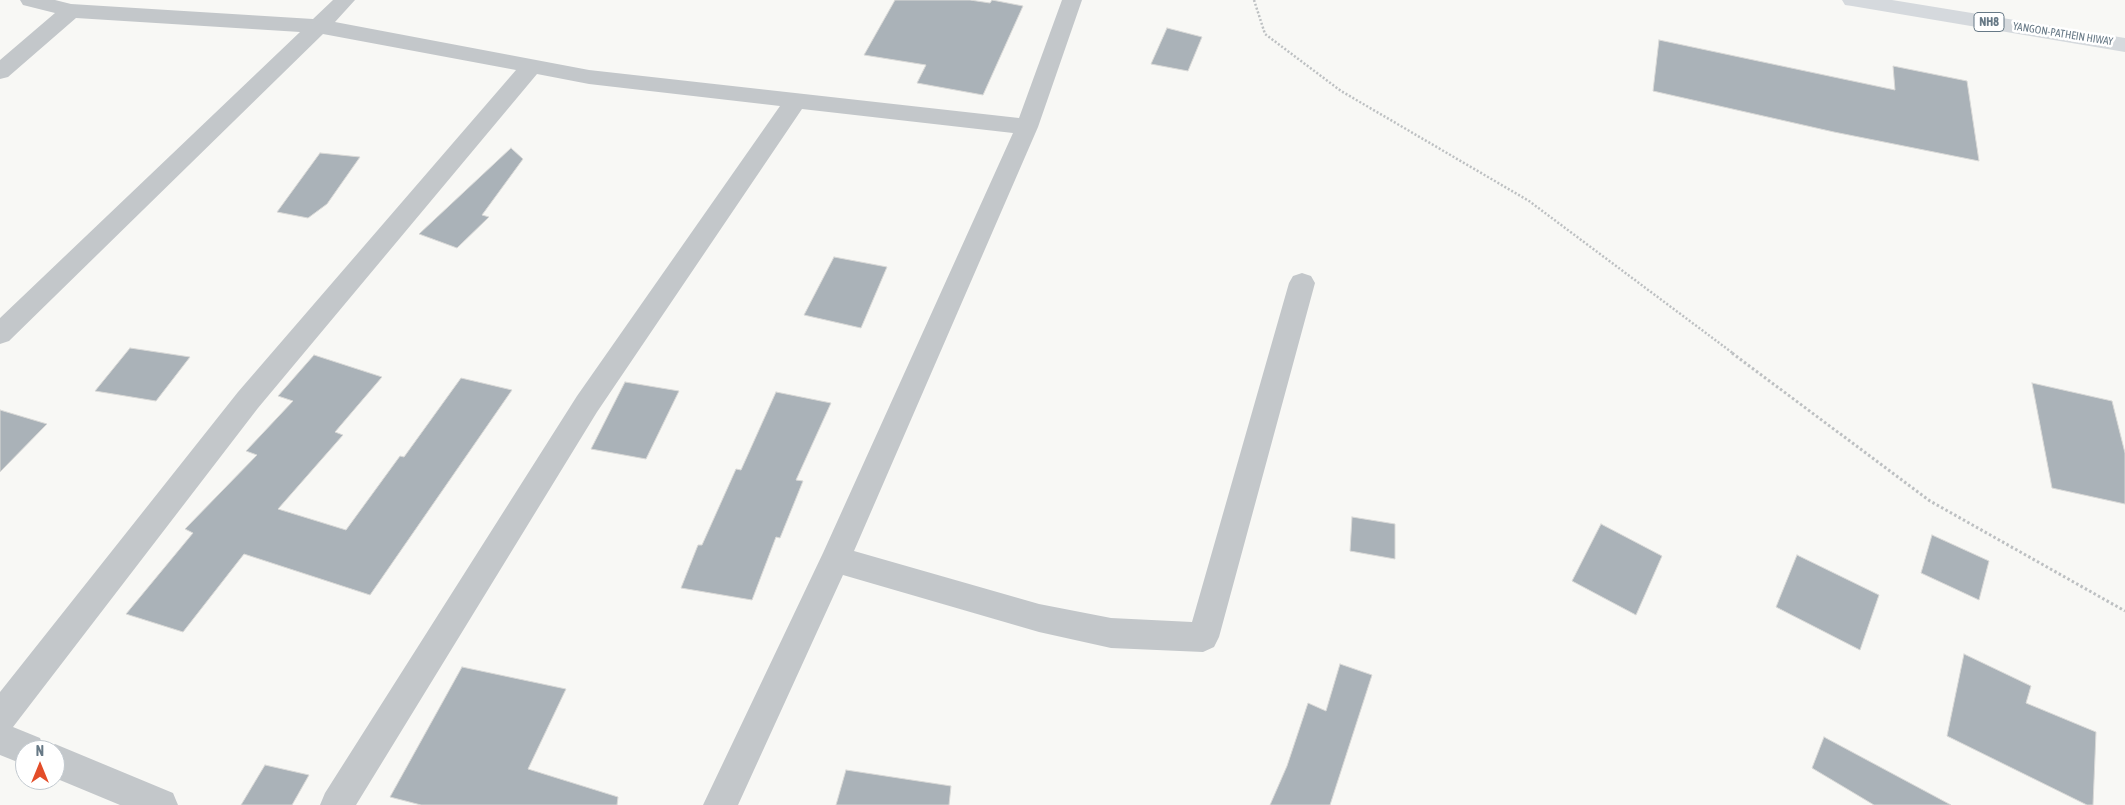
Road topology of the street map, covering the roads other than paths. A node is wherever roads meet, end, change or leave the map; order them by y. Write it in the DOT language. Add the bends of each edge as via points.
graph roads {
  1 [pos="30,0"];
  2 [pos="345,0"];
  3 [pos="1072,0"];
  4 [pos="1852,0"];
  5 [pos="71,11"];
  6 [pos="319,26"];
  7 [pos="2125,45"];
  8 [pos="532,66"];
  9 [pos="0,72"];
  10 [pos="796,101"];
  11 [pos="1027,128"];
  12 [pos="1302,283"];
  13 [pos="0,334"];
  14 [pos="835,559"];
  15 [pos="0,718"];
  16 [pos="0,738"];
  17 [pos="15,744"];
  18 [pos="65,765"];
  19 [pos="162,805"];
  20 [pos="337,805"];
  21 [pos="720,805"];
  1 -- 5 [label="street"];
  2 -- 6 [label="street"];
  3 -- 11 [label="street"];
  4 -- 7 [label="highway, YANGON-PATHEIN HIWAY / NH8"];
  5 -- 6 [label="street"];
  5 -- 9 [label="street"];
  6 -- 8 [label="street"];
  6 -- 13 [label="street"];
  8 -- 10 [label="street" via="589,77"];
  8 -- 15 [label="street" via="248,400"];
  10 -- 11 [label="street"];
  10 -- 20 [label="street" via="587,404"];
  11 -- 14 [label="street"];
  12 -- 14 [label="street" via="1203,636 1111,633 1038,618"];
  14 -- 21 [label="street"];
  16 -- 17 [label="street"];
  18 -- 19 [label="street"];
}
